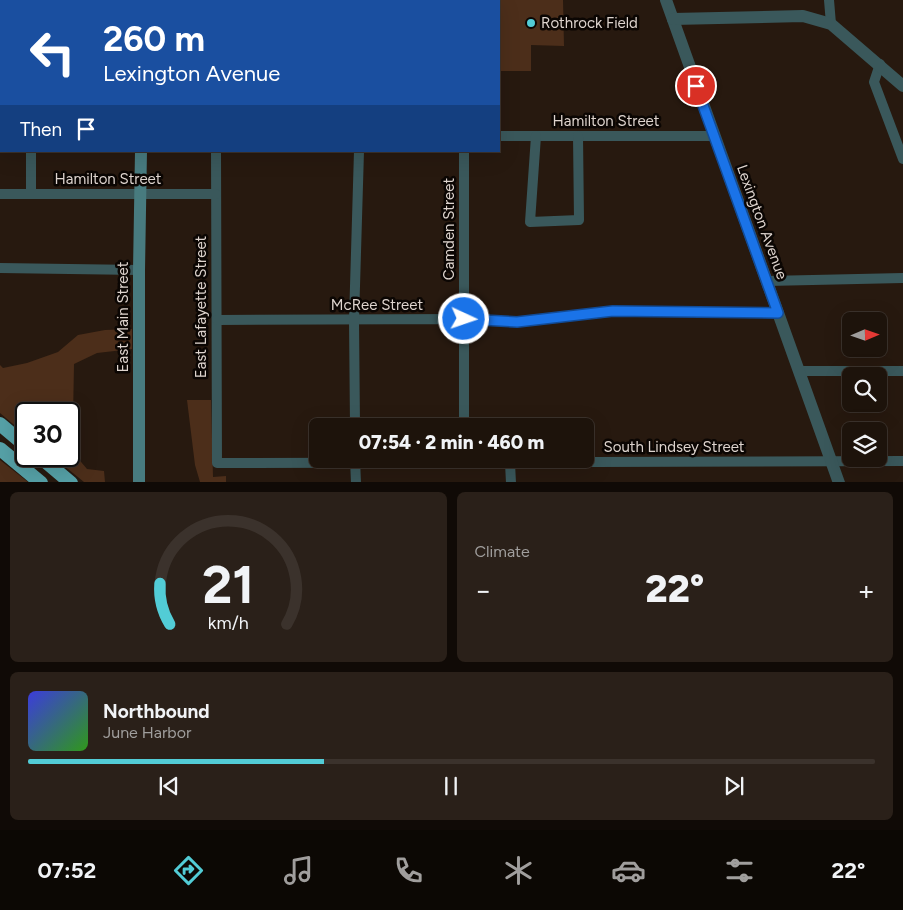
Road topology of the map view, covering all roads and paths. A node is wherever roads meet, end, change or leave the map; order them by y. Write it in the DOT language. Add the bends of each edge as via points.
graph roads {
  1 [pos="666,0"];
  2 [pos="830,0"];
  3 [pos="673,19"];
  4 [pos="831,24"];
  5 [pos="880,64"];
  6 [pos="903,86"];
  7 [pos="500,136"];
  8 [pos="536,136"];
  9 [pos="578,136"];
  10 [pos="713,136"];
  11 [pos="31,152"];
  12 [pos="142,152"];
  13 [pos="216,152"];
  14 [pos="359,152"];
  15 [pos="464,152"];
  16 [pos="903,159"];
  17 [pos="0,194"];
  18 [pos="31,194"];
  19 [pos="141,194"];
  20 [pos="216,194"];
  21 [pos="0,268"];
  22 [pos="139,270"];
  23 [pos="903,278"];
  24 [pos="767,281"];
  25 [pos="778,313"];
  26 [pos="464,319"];
  27 [pos="216,320"];
  28 [pos="354,320"];
  29 [pos="800,371"];
  30 [pos="903,371"];
  31 [pos="355,418"];
  32 [pos="464,418"];
  33 [pos="0,424"];
  34 [pos="15,437"];
  35 [pos="0,449"];
  36 [pos="903,461"];
  37 [pos="309,462"];
  38 [pos="831,462"];
  39 [pos="217,463"];
  40 [pos="594,463"];
  41 [pos="53,467"];
  42 [pos="355,468"];
  43 [pos="510,468"];
  44 [pos="41,482"];
  45 [pos="71,482"];
  46 [pos="139,482"];
  47 [pos="356,482"];
  48 [pos="511,482"];
  49 [pos="839,482"];
  1 -- 3 [label="street, Lexington Avenue"];
  2 -- 4 [label="street"];
  3 -- 4 [label="street" via="803,16"];
  3 -- 10 [label="street, Lexington Avenue"];
  4 -- 5 [label="street"];
  5 -- 6 [label="street"];
  5 -- 16 [label="street" via="874,82"];
  7 -- 8 [label="street, Hamilton Street"];
  8 -- 9 [label="street, Hamilton Street"];
  8 -- 9 [label="street" via="530,222 579,220"];
  9 -- 10 [label="street, Hamilton Street"];
  10 -- 24 [label="street, Lexington Avenue"];
  11 -- 18 [label="street"];
  12 -- 19 [label="main road, East Main Street"];
  13 -- 20 [label="street, East Lafayette Street"];
  14 -- 28 [label="street"];
  15 -- 26 [label="street, Camden Street"];
  17 -- 18 [label="street, Hamilton Street"];
  18 -- 19 [label="street, Hamilton Street"];
  19 -- 20 [label="street, Hamilton Street"];
  19 -- 22 [label="main road, East Main Street"];
  20 -- 27 [label="street, East Lafayette Street"];
  21 -- 22 [label="street"];
  22 -- 46 [label="main road, East Main Street"];
  23 -- 24 [label="street"];
  24 -- 25 [label="street, Lexington Avenue"];
  25 -- 26 [label="street, McRee Street" via="613,311 517,322"];
  25 -- 29 [label="street, Lexington Avenue"];
  26 -- 28 [label="street, McRee Street"];
  26 -- 32 [label="street, Camden Street"];
  27 -- 28 [label="street, McRee Street"];
  27 -- 39 [label="street, East Lafayette Street"];
  28 -- 31 [label="street"];
  29 -- 30 [label="street"];
  29 -- 38 [label="street, Lexington Avenue"];
  33 -- 34 [label="highway"];
  35 -- 44 [label="highway"];
  36 -- 38 [label="street, South Lindsey Street"];
  37 -- 39 [label="street, South Lindsey Street"];
  38 -- 40 [label="street, South Lindsey Street"];
  38 -- 49 [label="street, Lexington Avenue"];
  41 -- 45 [label="highway"];
  42 -- 47 [label="street"];
  43 -- 48 [label="street"];
}
